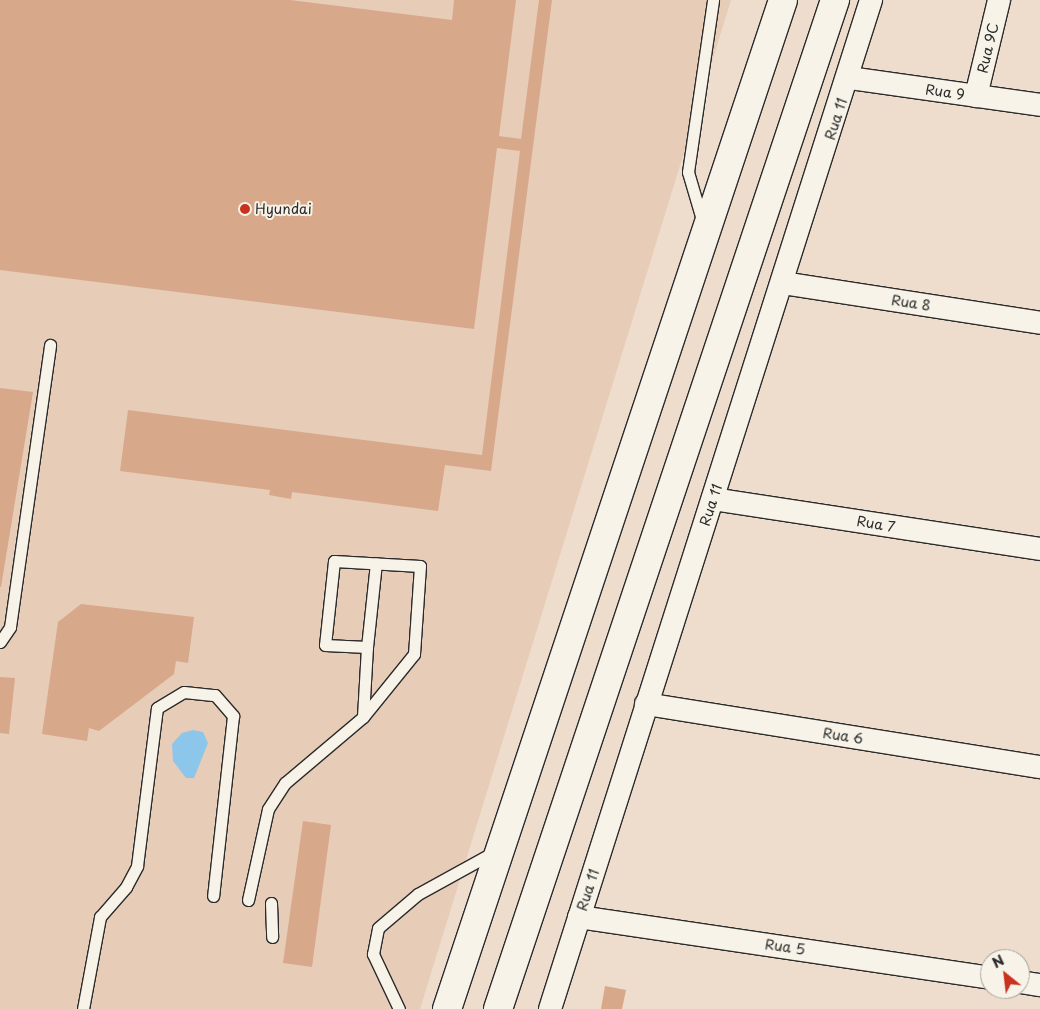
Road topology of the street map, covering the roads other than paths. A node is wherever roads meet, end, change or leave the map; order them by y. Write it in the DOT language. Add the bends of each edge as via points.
graph roads {
  1 [pos="713,0"];
  2 [pos="782,0"];
  3 [pos="835,0"];
  4 [pos="871,0"];
  5 [pos="999,0"];
  6 [pos="849,78"];
  7 [pos="976,96"];
  8 [pos="1040,105"];
  9 [pos="704,227"];
  10 [pos="783,283"];
  11 [pos="1040,323"];
  12 [pos="50,345"];
  13 [pos="713,498"];
  14 [pos="1040,549"];
  15 [pos="376,563"];
  16 [pos="0,642"];
  17 [pos="367,647"];
  18 [pos="646,704"];
  19 [pos="363,717"];
  20 [pos="1040,767"];
  21 [pos="500,849"];
  22 [pos="214,896"];
  23 [pos="248,900"];
  24 [pos="271,903"];
  25 [pos="579,917"];
  26 [pos="272,937"];
  27 [pos="980,977"];
  28 [pos="83,1009"];
  29 [pos="399,1009"];
  30 [pos="447,1009"];
  31 [pos="498,1009"];
  32 [pos="550,1009"];
  1 -- 9 [label="lane" via="688,172"];
  2 -- 9 [label="main road"];
  3 -- 31 [label="main road"];
  4 -- 6 [label="street, Rua 11"];
  5 -- 7 [label="street, Rua 9C"];
  6 -- 7 [label="street, Rua 9"];
  6 -- 10 [label="street, Rua 11"];
  7 -- 8 [label="street, Rua 9"];
  9 -- 21 [label="main road"];
  10 -- 11 [label="street, Rua 8"];
  10 -- 13 [label="street, Rua 11"];
  12 -- 16 [label="lane" via="10,627"];
  13 -- 14 [label="street, Rua 7"];
  13 -- 18 [label="street, Rua 11"];
  15 -- 17 [label="lane"];
  15 -- 17 [label="lane" via="334,561 324,645"];
  15 -- 19 [label="lane" via="420,566 414,654"];
  17 -- 19 [label="lane"];
  18 -- 20 [label="street, Rua 6"];
  18 -- 25 [label="street, Rua 11"];
  19 -- 23 [label="lane" via="285,783 268,809"];
  21 -- 29 [label="lane" via="418,894 378,928 373,954"];
  21 -- 30 [label="main road"];
  22 -- 28 [label="lane" via="232,716 215,695 184,692 157,708 137,866 126,887 100,917"];
  24 -- 26 [label="lane"];
  25 -- 27 [label="street, Rua 5"];
  25 -- 32 [label="street, Rua 11"];
}
